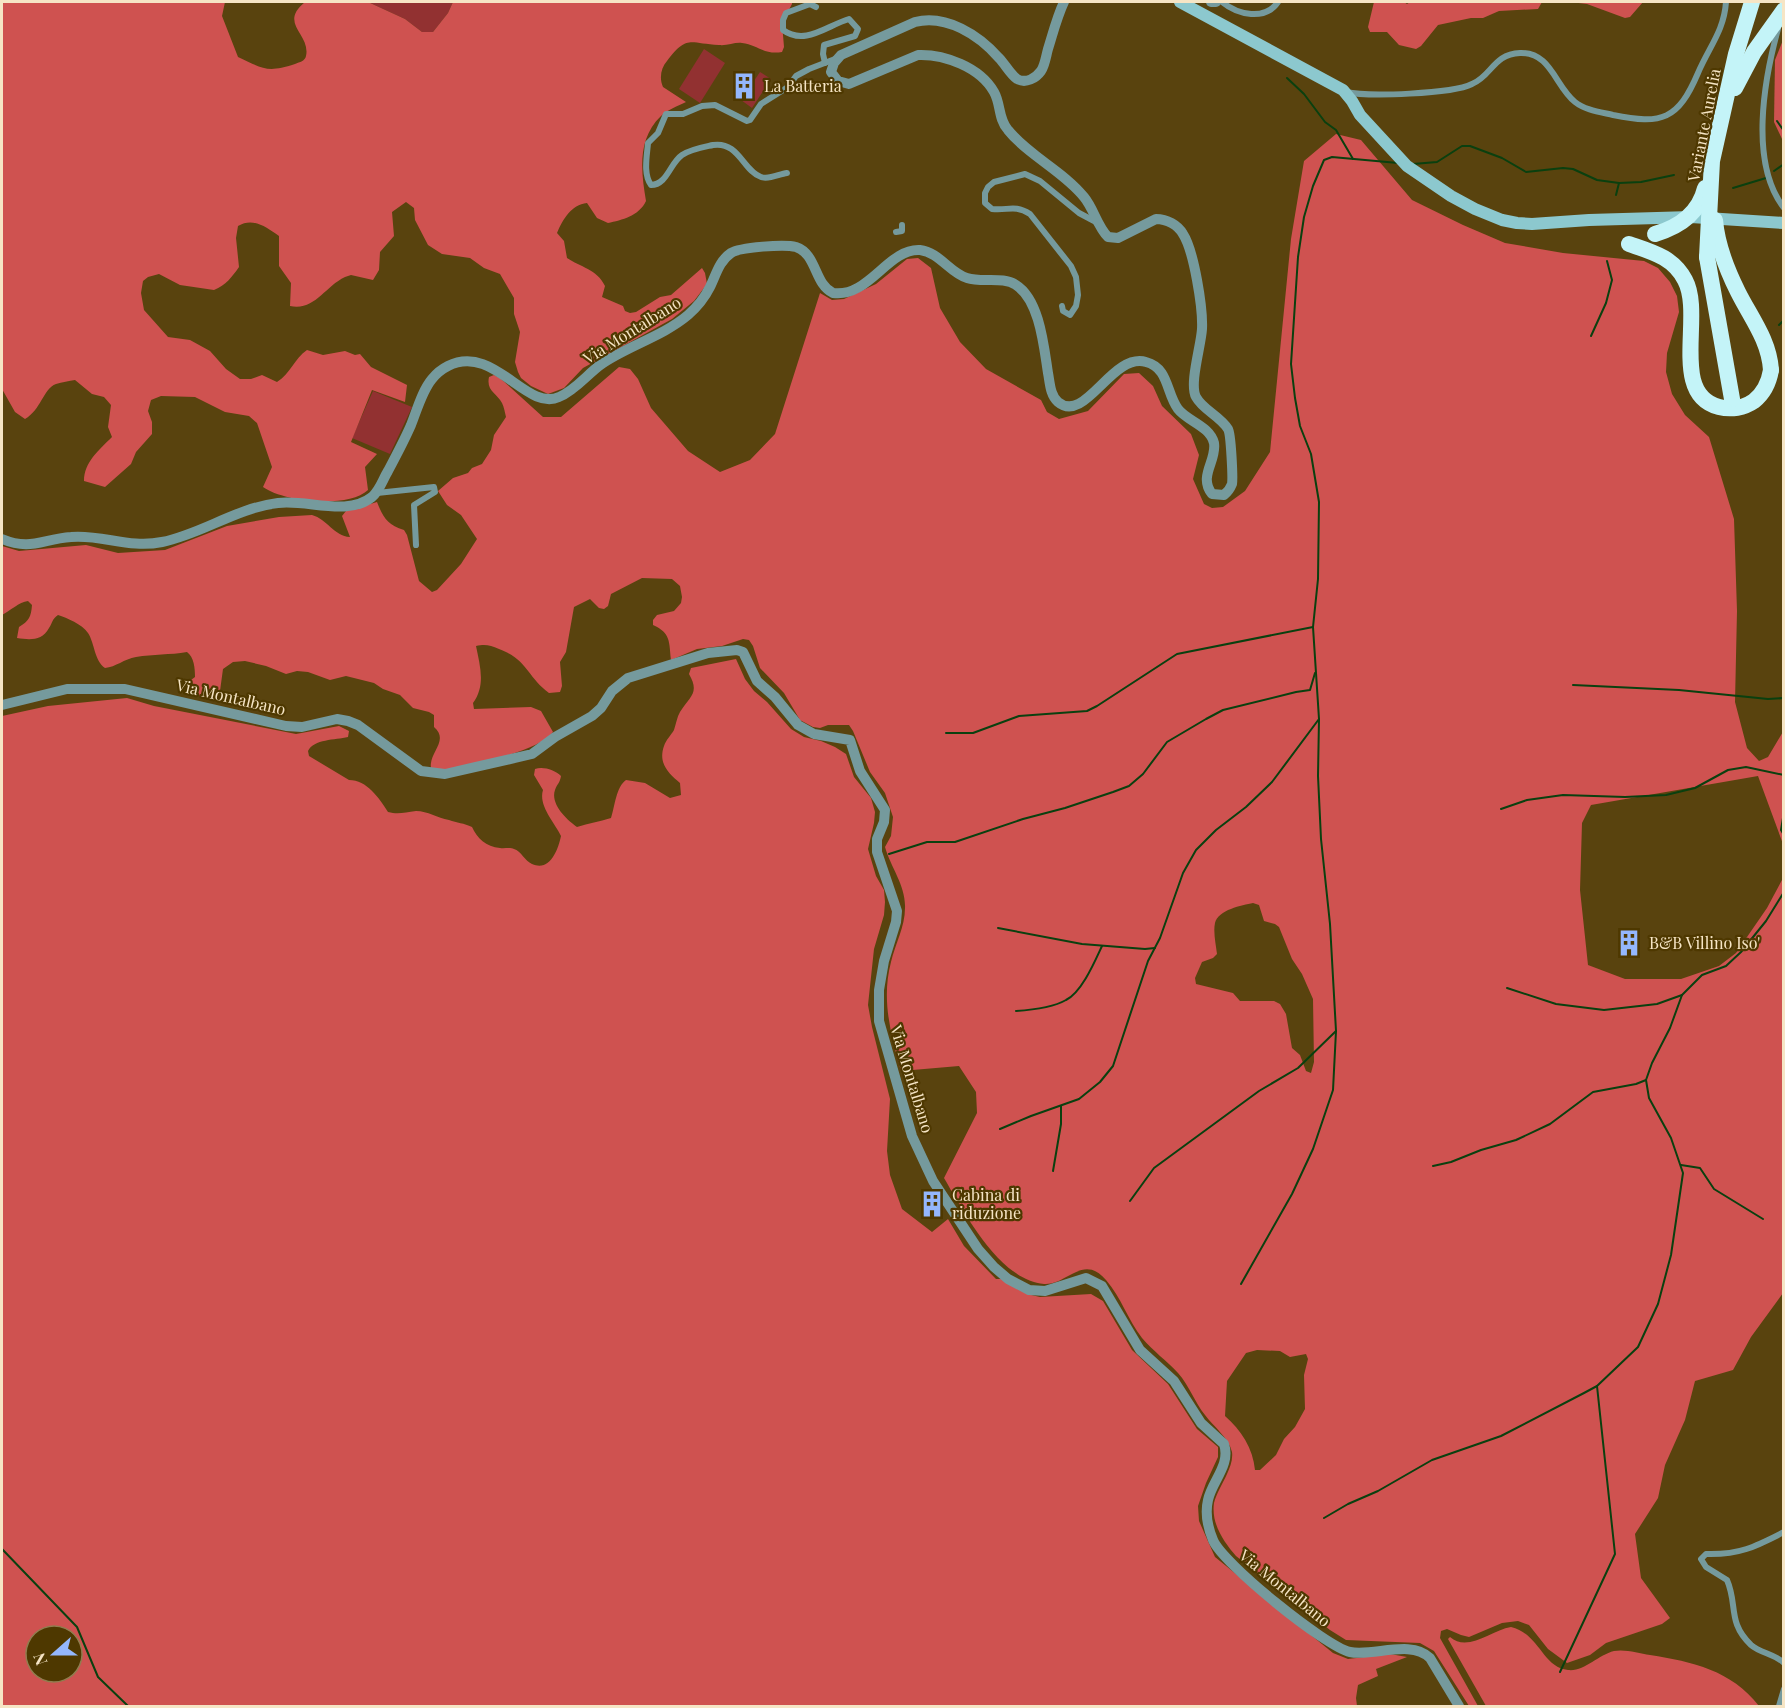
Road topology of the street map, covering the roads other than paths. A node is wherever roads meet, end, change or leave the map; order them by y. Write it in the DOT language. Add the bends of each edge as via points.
graph roads {
  1 [pos="1064,2"];
  2 [pos="1179,2"];
  3 [pos="1211,2"];
  4 [pos="1216,2"];
  5 [pos="1222,2"];
  6 [pos="1278,2"];
  7 [pos="1726,2"];
  8 [pos="1752,2"];
  9 [pos="1780,2"];
  10 [pos="816,7"];
  11 [pos="1784,9"];
  12 [pos="830,61"];
  13 [pos="1343,90"];
  14 [pos="1721,122"];
  15 [pos="1712,161"];
  16 [pos="788,173"];
  17 [pos="1784,208"];
  18 [pos="1784,223"];
  19 [pos="1099,224"];
  20 [pos="902,225"];
  21 [pos="896,232"];
  22 [pos="1629,244"];
  23 [pos="1062,306"];
  24 [pos="1719,330"];
  25 [pos="1732,399"];
  26 [pos="376,493"];
  27 [pos="2,539"];
  28 [pos="416,545"];
  29 [pos="2,705"];
  30 [pos="1784,1532"];
  31 [pos="1784,1663"];
  32 [pos="1784,1689"];
  33 [pos="1459,1707"];
  34 [pos="1779,1707"];
  1 -- 12 [label="street" via="1041,70 1027,81 1016,78 971,33 935,21 915,22"];
  2 -- 13 [label="main road"];
  3 -- 4 [label="street"];
  5 -- 6 [label="street" via="1256,15 1274,8"];
  7 -- 13 [label="street" via="1717,38 1687,97 1674,111 1660,118 1627,118 1582,106 1573,101 1548,65 1529,53 1501,58 1474,84 1457,89 1367,96"];
  8 -- 14 [label="highway, Variante Aurelia, bridge"];
  9 -- 17 [label="street" via="1767,78 1762,145 1768,179"];
  10 -- 12 [label="street" via="810,4 786,13 783,30 804,37 849,19 858,28 855,36 824,45 823,54"];
  11 -- 14 [label="highway, bridge" via="1737,82"];
  12 -- 16 [label="street" via="795,76 788,87 761,104 750,120 715,105 683,114 666,114 658,133 648,143 646,171 649,183 654,185 662,182 681,155 715,145 736,152 758,177"];
  12 -- 19 [label="street" via="832,75 849,84 918,55 941,56 959,63 990,86 1007,129 1084,197"];
  13 -- 18 [label="main road, bridge" via="1391,150 1416,172 1475,209 1517,224 1691,217"];
  14 -- 15 [label="highway, Variante Aurelia, bridge"];
  15 -- 22 [label="highway, bridge" via="1704,194 1682,223"];
  15 -- 22 [label="highway, bridge" via="1715,226 1721,252 1769,356 1771,370 1765,389 1756,399 1733,409 1704,399 1691,377 1692,303 1686,280 1666,258"];
  15 -- 24 [label="highway, Variante Aurelia, bridge" via="1707,258"];
  19 -- 23 [label="street" via="1025,174 994,182 985,193 986,203 992,209 1011,207 1030,214 1071,266 1076,277 1076,306 1070,315"];
  19 -- 26 [label="street, Via Montalbano" via="1108,237 1116,238 1150,220 1161,219 1176,225 1184,235 1202,315 1193,391 1231,435 1232,483 1224,495 1212,494 1207,486 1213,439 1178,409 1167,380 1151,364 1137,361 1117,369 1090,398 1076,405 1065,406 1056,400 1050,388 1036,314 1015,284 966,278 928,252 910,250 863,284 848,292 833,293 820,282 803,251 785,246 732,252 687,316 602,364 556,399 538,397 483,363 447,366 432,379"];
  20 -- 21 [label="street" via="903,231"];
  22 -- 24 [label="highway" via="1661,249 1690,266 1701,281"];
  24 -- 25 [label="highway, Variante Aurelia"];
  26 -- 27 [label="street" via="364,502 344,506 290,502 262,506 162,542 136,545 72,537 23,546"];
  26 -- 28 [label="street" via="434,487 434,494 414,505"];
  29 -- 33 [label="street, Via Montalbano" via="68,689 124,689 286,726 343,719 358,725 421,771 445,774 532,754 592,716 628,678 708,653 743,652 758,681 798,725 814,734 849,740 860,771 885,810 876,845 897,922 879,990 879,1021 921,1159 962,1226 994,1267 1029,1290 1045,1291 1086,1278 1106,1291 1140,1350 1174,1381 1201,1423 1224,1444 1225,1462 1206,1510 1214,1544 1231,1565 1313,1632 1340,1648 1355,1653 1425,1653"];
  30 -- 31 [label="street" via="1745,1551 1706,1554 1701,1559 1706,1567 1727,1580 1733,1616 1744,1636 1752,1646"];
  32 -- 34 [label="street"];
}
